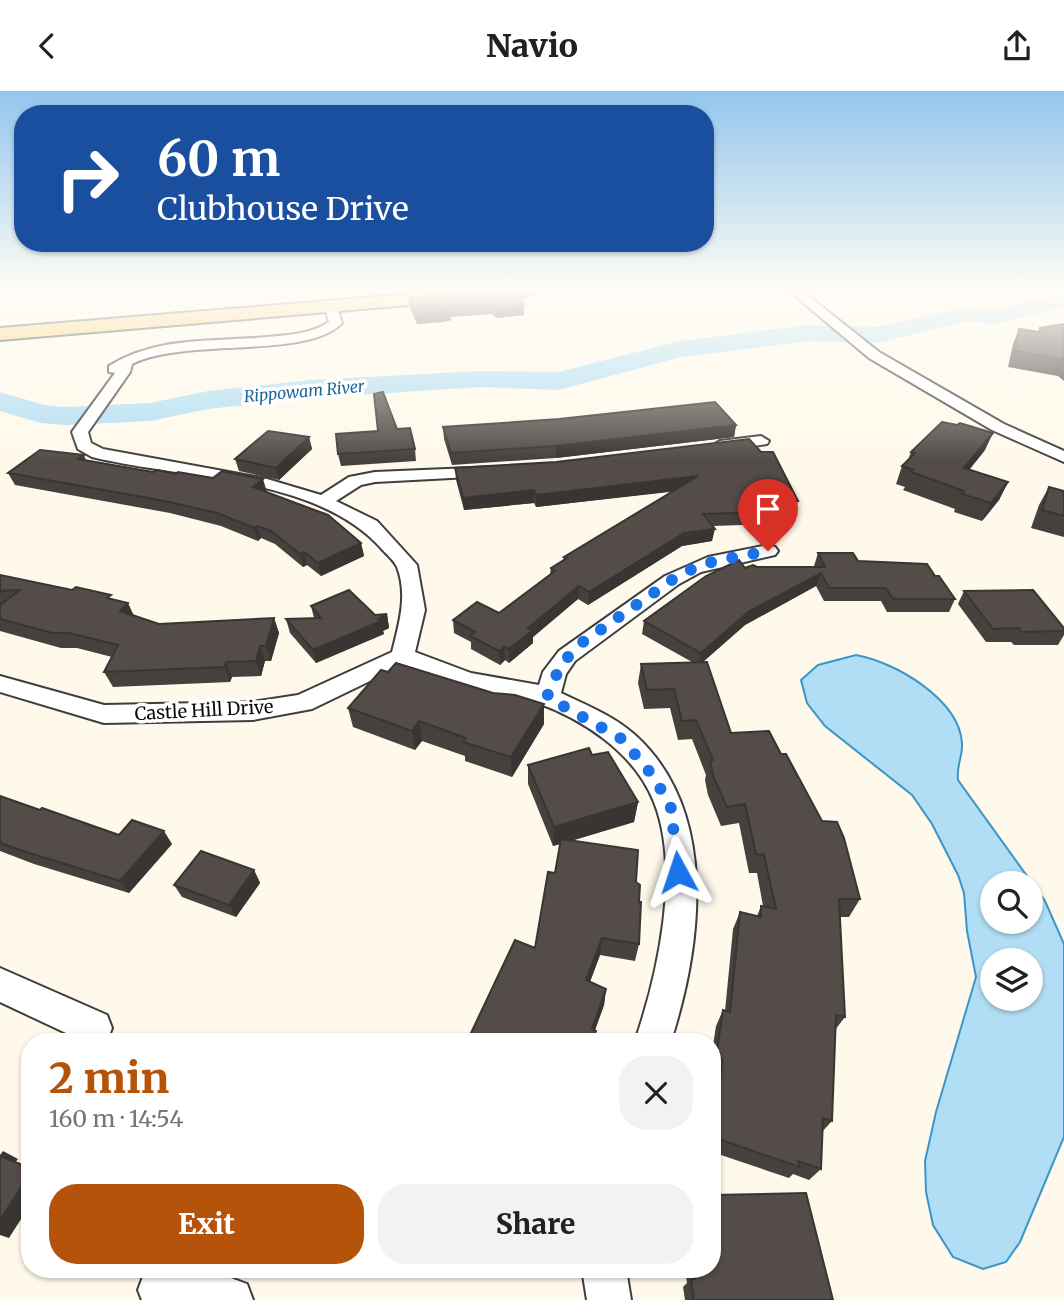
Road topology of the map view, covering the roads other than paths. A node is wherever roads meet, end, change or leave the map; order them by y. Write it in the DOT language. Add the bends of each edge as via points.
graph roads {
  1 [pos="176,346"];
  2 [pos="864,346"];
  3 [pos="761,441"];
  4 [pos="698,449"];
  5 [pos="1064,457"];
  6 [pos="506,470"];
  7 [pos="323,502"];
  8 [pos="768,551"];
  9 [pos="402,656"];
  10 [pos="0,684"];
  11 [pos="547,697"];
  12 [pos="0,985"];
  13 [pos="94,1028"];
  14 [pos="656,1033"];
  15 [pos="605,1278"];
  16 [pos="160,1290"];
  17 [pos="231,1300"];
  18 [pos="609,1300"];
  1 -- 7 [label="street" via="126,362 80,432 84,446 97,453 267,484"];
  2 -- 5 [label="street" via="998,427"];
  3 -- 4 [label="street"];
  6 -- 7 [label="street" via="375,477 355,481"];
  7 -- 9 [label="street" via="370,525 407,565 414,610"];
  8 -- 11 [label="street" via="715,561 672,580 574,650 555,672"];
  9 -- 10 [label="street, Castle Hill Drive" via="303,703 253,711 104,714"];
  9 -- 11 [label="street" via="473,682"];
  11 -- 14 [label="street" via="622,739 654,777 671,808 678,853 679,916 672,972"];
  12 -- 13 [label="street"];
  15 -- 18 [label="street"];
  16 -- 17 [label="street"];
}
